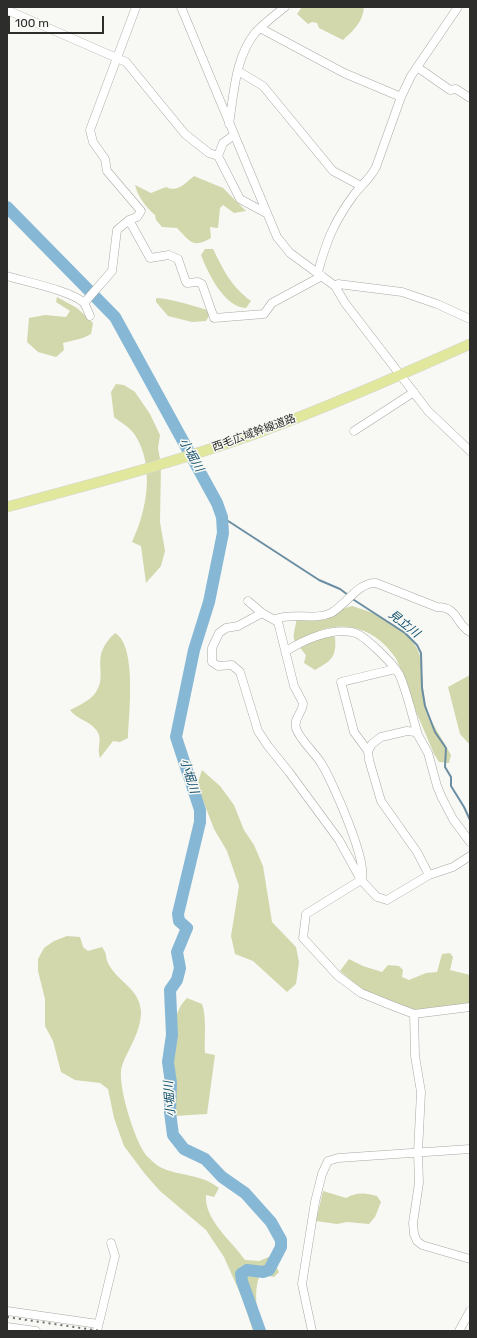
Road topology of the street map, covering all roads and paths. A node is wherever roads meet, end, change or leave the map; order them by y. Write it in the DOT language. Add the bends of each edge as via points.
graph roads {
  1 [pos="136,7"];
  2 [pos="181,7"];
  3 [pos="285,7"];
  4 [pos="458,7"];
  5 [pos="7,10"];
  6 [pos="260,28"];
  7 [pos="117,57"];
  8 [pos="417,66"];
  9 [pos="238,71"];
  10 [pos="401,97"];
  11 [pos="470,98"];
  12 [pos="229,125"];
  13 [pos="234,134"];
  14 [pos="218,156"];
  15 [pos="361,186"];
  16 [pos="266,213"];
  17 [pos="129,220"];
  18 [pos="320,274"];
  19 [pos="7,276"];
  20 [pos="335,286"];
  21 [pos="84,303"];
  22 [pos="90,316"];
  23 [pos="470,318"];
  24 [pos="470,344"];
  25 [pos="401,376"];
  26 [pos="414,392"];
  27 [pos="354,431"];
  28 [pos="470,451"];
  29 [pos="7,507"];
  30 [pos="248,601"];
  31 [pos="262,613"];
  32 [pos="276,619"];
  33 [pos="470,632"];
  34 [pos="286,651"];
  35 [pos="395,669"];
  36 [pos="418,735"];
  37 [pos="368,751"];
  38 [pos="470,842"];
  39 [pos="470,856"];
  40 [pos="429,875"];
  41 [pos="361,880"];
  42 [pos="470,1007"];
  43 [pos="414,1014"];
  44 [pos="470,1149"];
  45 [pos="418,1152"];
  46 [pos="111,1243"];
  47 [pos="470,1259"];
  48 [pos="7,1311"];
  49 [pos="470,1311"];
  50 [pos="7,1327"];
  51 [pos="97,1328"];
  52 [pos="36,1331"];
  53 [pos="312,1331"];
  54 [pos="459,1331"];
  1 -- 7 [label="street"];
  2 -- 12 [label="street"];
  3 -- 6 [label="street"];
  4 -- 8 [label="street"];
  5 -- 7 [label="street"];
  6 -- 9 [label="street" via="249,43"];
  6 -- 10 [label="street" via="344,73"];
  7 -- 14 [label="street" via="126,62 185,134 209,153"];
  7 -- 17 [label="street" via="90,130 93,142 105,159 107,171 141,211 137,218"];
  8 -- 10 [label="street"];
  8 -- 11 [label="street" via="450,90 456,89"];
  9 -- 12 [label="street"];
  9 -- 15 [label="street" via="263,86 333,171"];
  10 -- 15 [label="street" via="382,155 371,176"];
  12 -- 13 [label="street"];
  13 -- 14 [label="street" via="223,143"];
  13 -- 16 [label="street"];
  14 -- 16 [label="street" via="240,199"];
  15 -- 18 [label="street" via="330,231"];
  16 -- 18 [label="street" via="277,238 285,248"];
  17 -- 18 [label="street" via="150,258 169,255 178,259 186,282 202,284 214,318 264,314 272,303"];
  17 -- 21 [label="street" via="117,230 112,271"];
  18 -- 20 [label="street"];
  19 -- 21 [label="street" via="58,291"];
  20 -- 23 [label="street" via="338,284 402,292"];
  20 -- 25 [label="street"];
  21 -- 22 [label="street"];
  24 -- 25 [label="main road, 西毛広域幹線道路"];
  25 -- 26 [label="street"];
  25 -- 29 [label="main road, 西毛広域幹線道路" via="235,440 130,474"];
  26 -- 27 [label="street"];
  26 -- 28 [label="street" via="428,411"];
  30 -- 31 [label="street"];
  31 -- 32 [label="street"];
  31 -- 41 [label="street" via="219,633 212,648 212,662 218,666 232,665 240,672 258,731 339,840"];
  32 -- 33 [label="street" via="286,616 329,614 366,584 381,583 437,607 451,610"];
  32 -- 34 [label="street"];
  34 -- 35 [label="street" via="304,640 333,632 353,632 384,655"];
  34 -- 41 [label="street" via="294,686 303,703 302,711 296,720 296,728 322,764 349,823 363,873"];
  35 -- 36 [label="street"];
  35 -- 37 [label="street" via="341,682 354,732"];
  36 -- 37 [label="street" via="407,731 381,737"];
  36 -- 38 [label="street" via="428,753 442,798"];
  37 -- 40 [label="street" via="382,801 417,852"];
  39 -- 40 [label="street" via="453,867"];
  40 -- 41 [label="street" via="387,900 377,897"];
  41 -- 43 [label="street" via="306,914 303,938 338,976 361,993"];
  42 -- 43 [label="street"];
  43 -- 45 [label="street" via="421,1092"];
  44 -- 45 [label="street"];
  45 -- 47 [label="street" via="419,1183 414,1234 422,1245"];
  45 -- 53 [label="street" via="328,1161 315,1202 302,1284"];
  46 -- 51 [label="street" via="115,1256"];
  48 -- 51 [label="street"];
  49 -- 54 [label="street"];
  50 -- 52 [label="street"];
}
